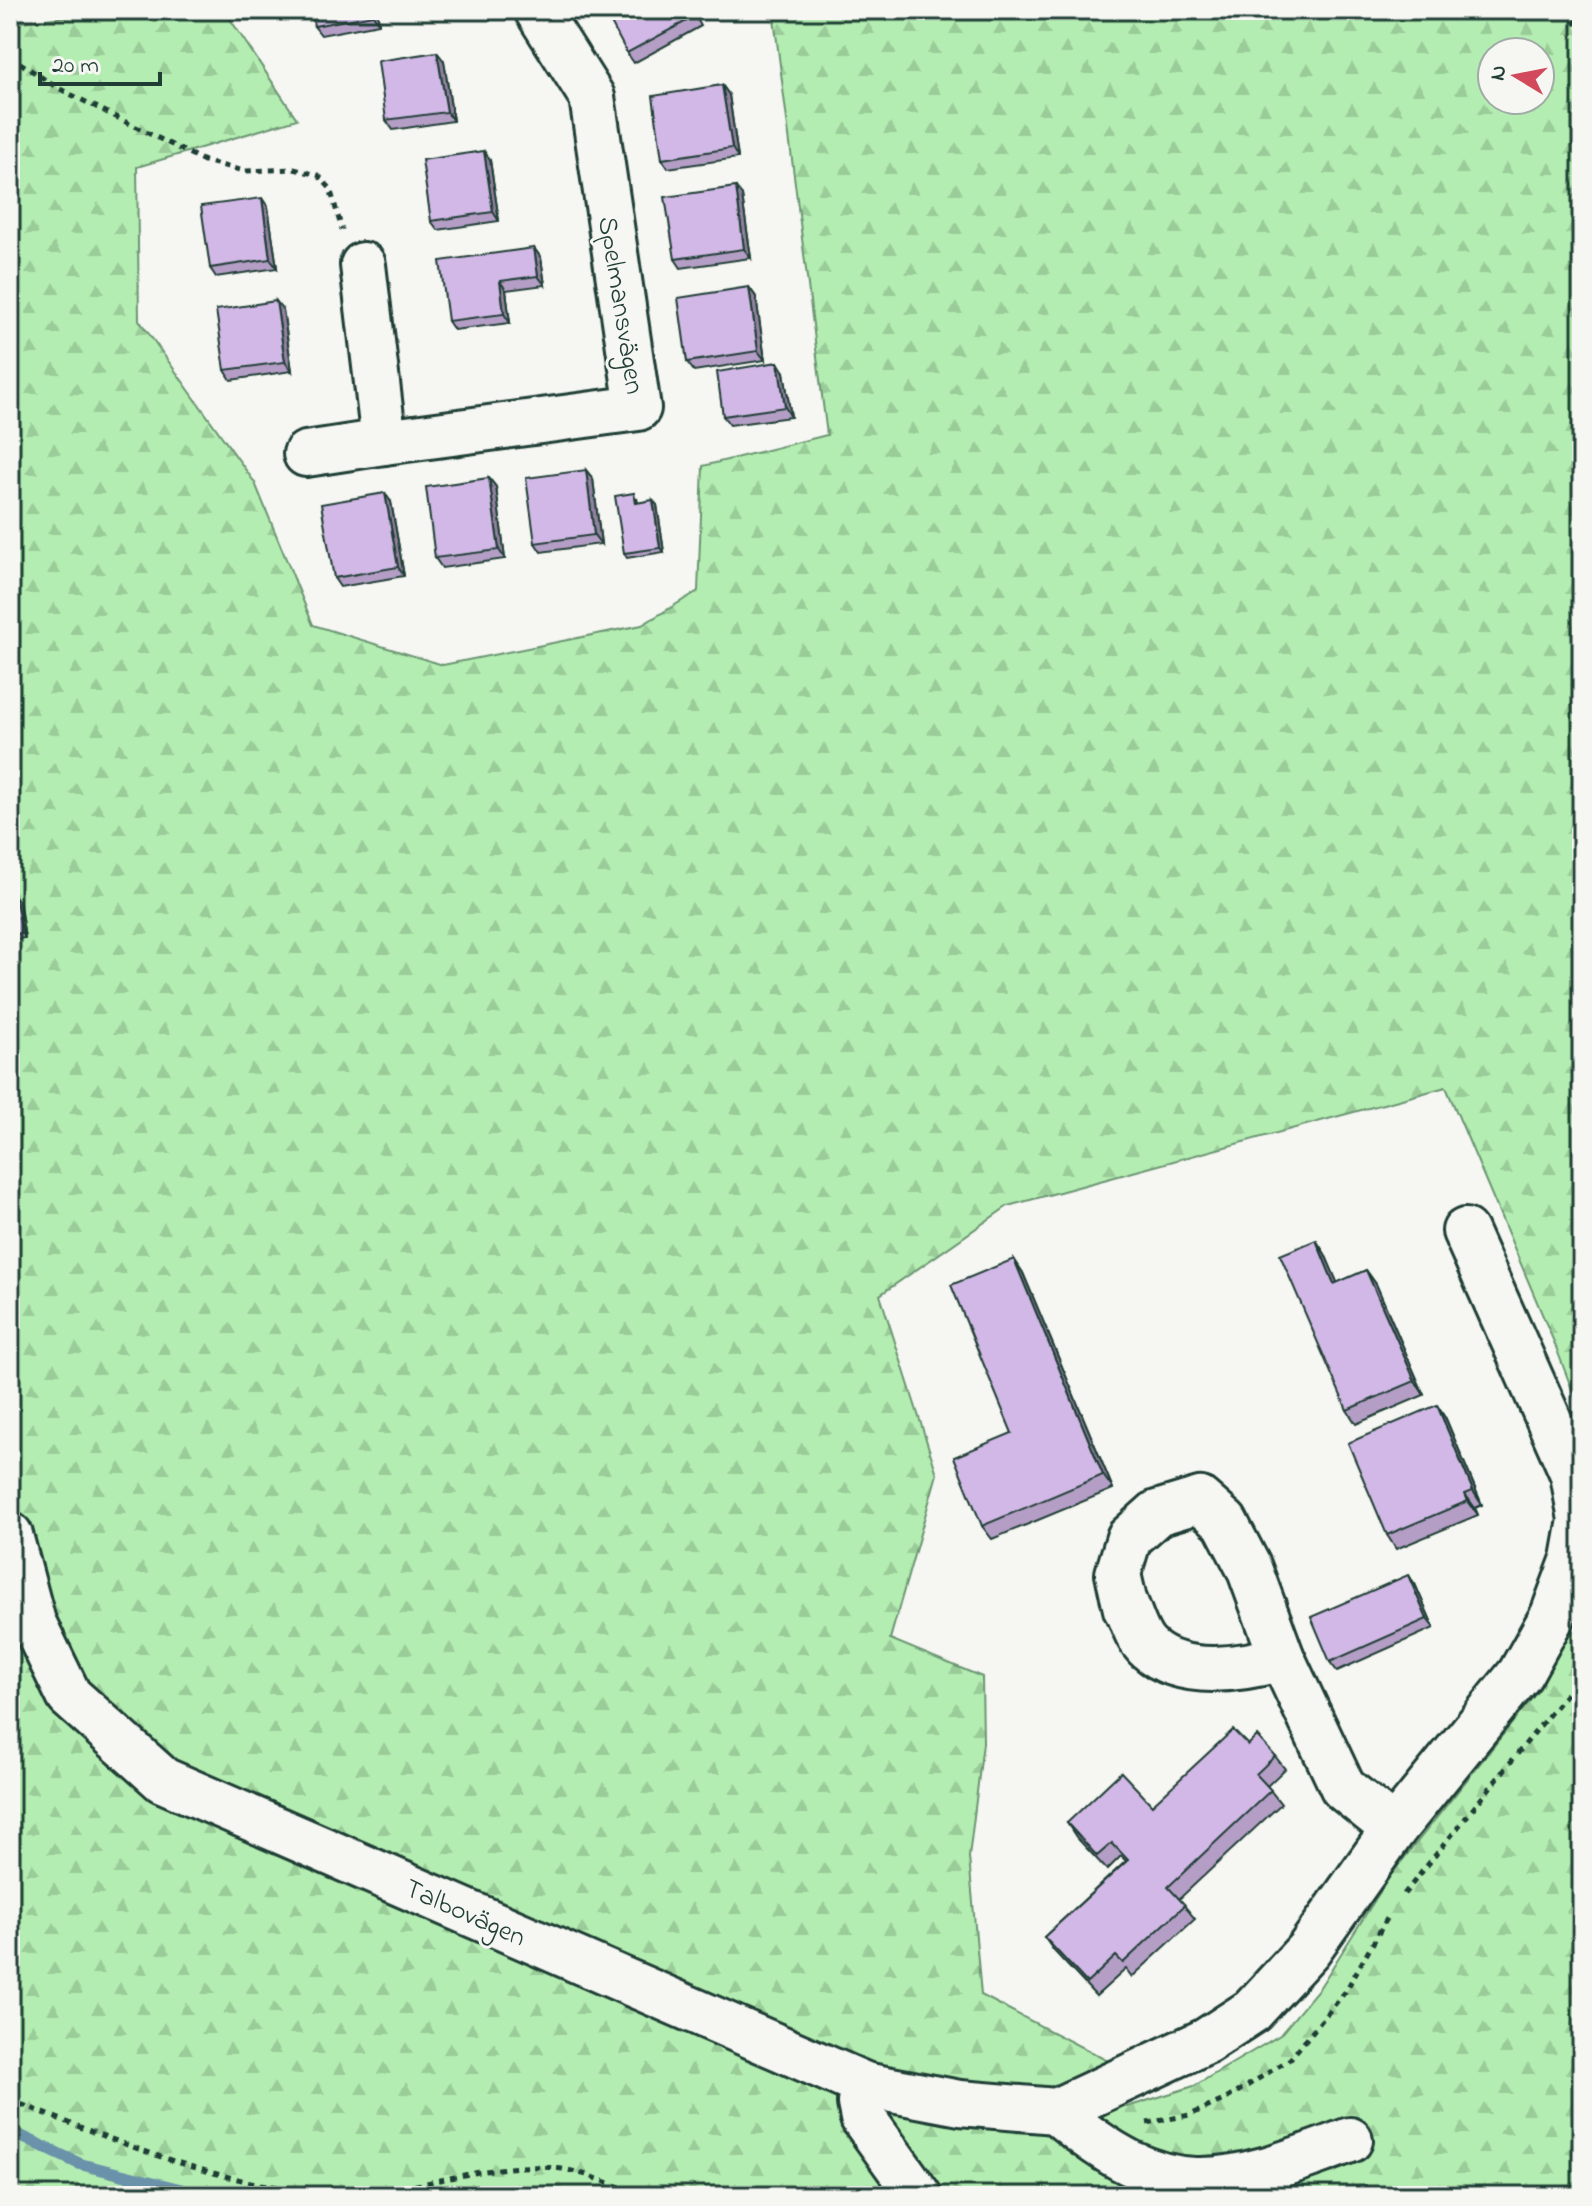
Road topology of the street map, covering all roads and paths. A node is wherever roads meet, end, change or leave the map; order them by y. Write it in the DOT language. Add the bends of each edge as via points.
graph roads {
  1 [pos="537,10"];
  2 [pos="1567,10"];
  3 [pos="1582,32"];
  4 [pos="10,56"];
  5 [pos="363,265"];
  6 [pos="384,442"];
  7 [pos="306,454"];
  8 [pos="1465,1231"];
  9 [pos="10,1535"];
  10 [pos="1282,1658"];
  11 [pos="1394,1829"];
  12 [pos="865,2085"];
  13 [pos="10,2100"];
  14 [pos="1056,2111"];
  15 [pos="1350,2140"];
  16 [pos="352,2194"];
  17 [pos="643,2196"];
  18 [pos="919,2196"];
  1 -- 6 [label="street, Spelmansvägen" via="592,97 638,408"];
  2 -- 3 [label="path"];
  4 -- 5 [label="path" via="56,87 204,161 244,171 294,169 318,175 330,188 339,225"];
  5 -- 6 [label="street"];
  6 -- 7 [label="street, Spelmansvägen"];
  8 -- 11 [label="street" via="1573,1474 1581,1520 1574,1559 1553,1615 1520,1674"];
  9 -- 12 [label="street, Talbovägen" via="33,1622 69,1696 163,1780"];
  10 -- 10 [label="street" via="1243,1556 1225,1522 1200,1500 1157,1513 1129,1538 1118,1574 1126,1607 1149,1650 1177,1662 1224,1671"];
  10 -- 11 [label="street" via="1343,1788"];
  11 -- 14 [label="street" via="1309,1949 1252,2011 1206,2041"];
  12 -- 14 [label="street, Talbovägen" via="960,2103"];
  12 -- 18 [label="street" via="863,2118"];
  13 -- 16 [label="path" via="213,2172 284,2189"];
  14 -- 15 [label="street" via="1118,2168 1176,2190 1231,2185"];
  16 -- 17 [label="path" via="498,2168 557,2168"];
}
